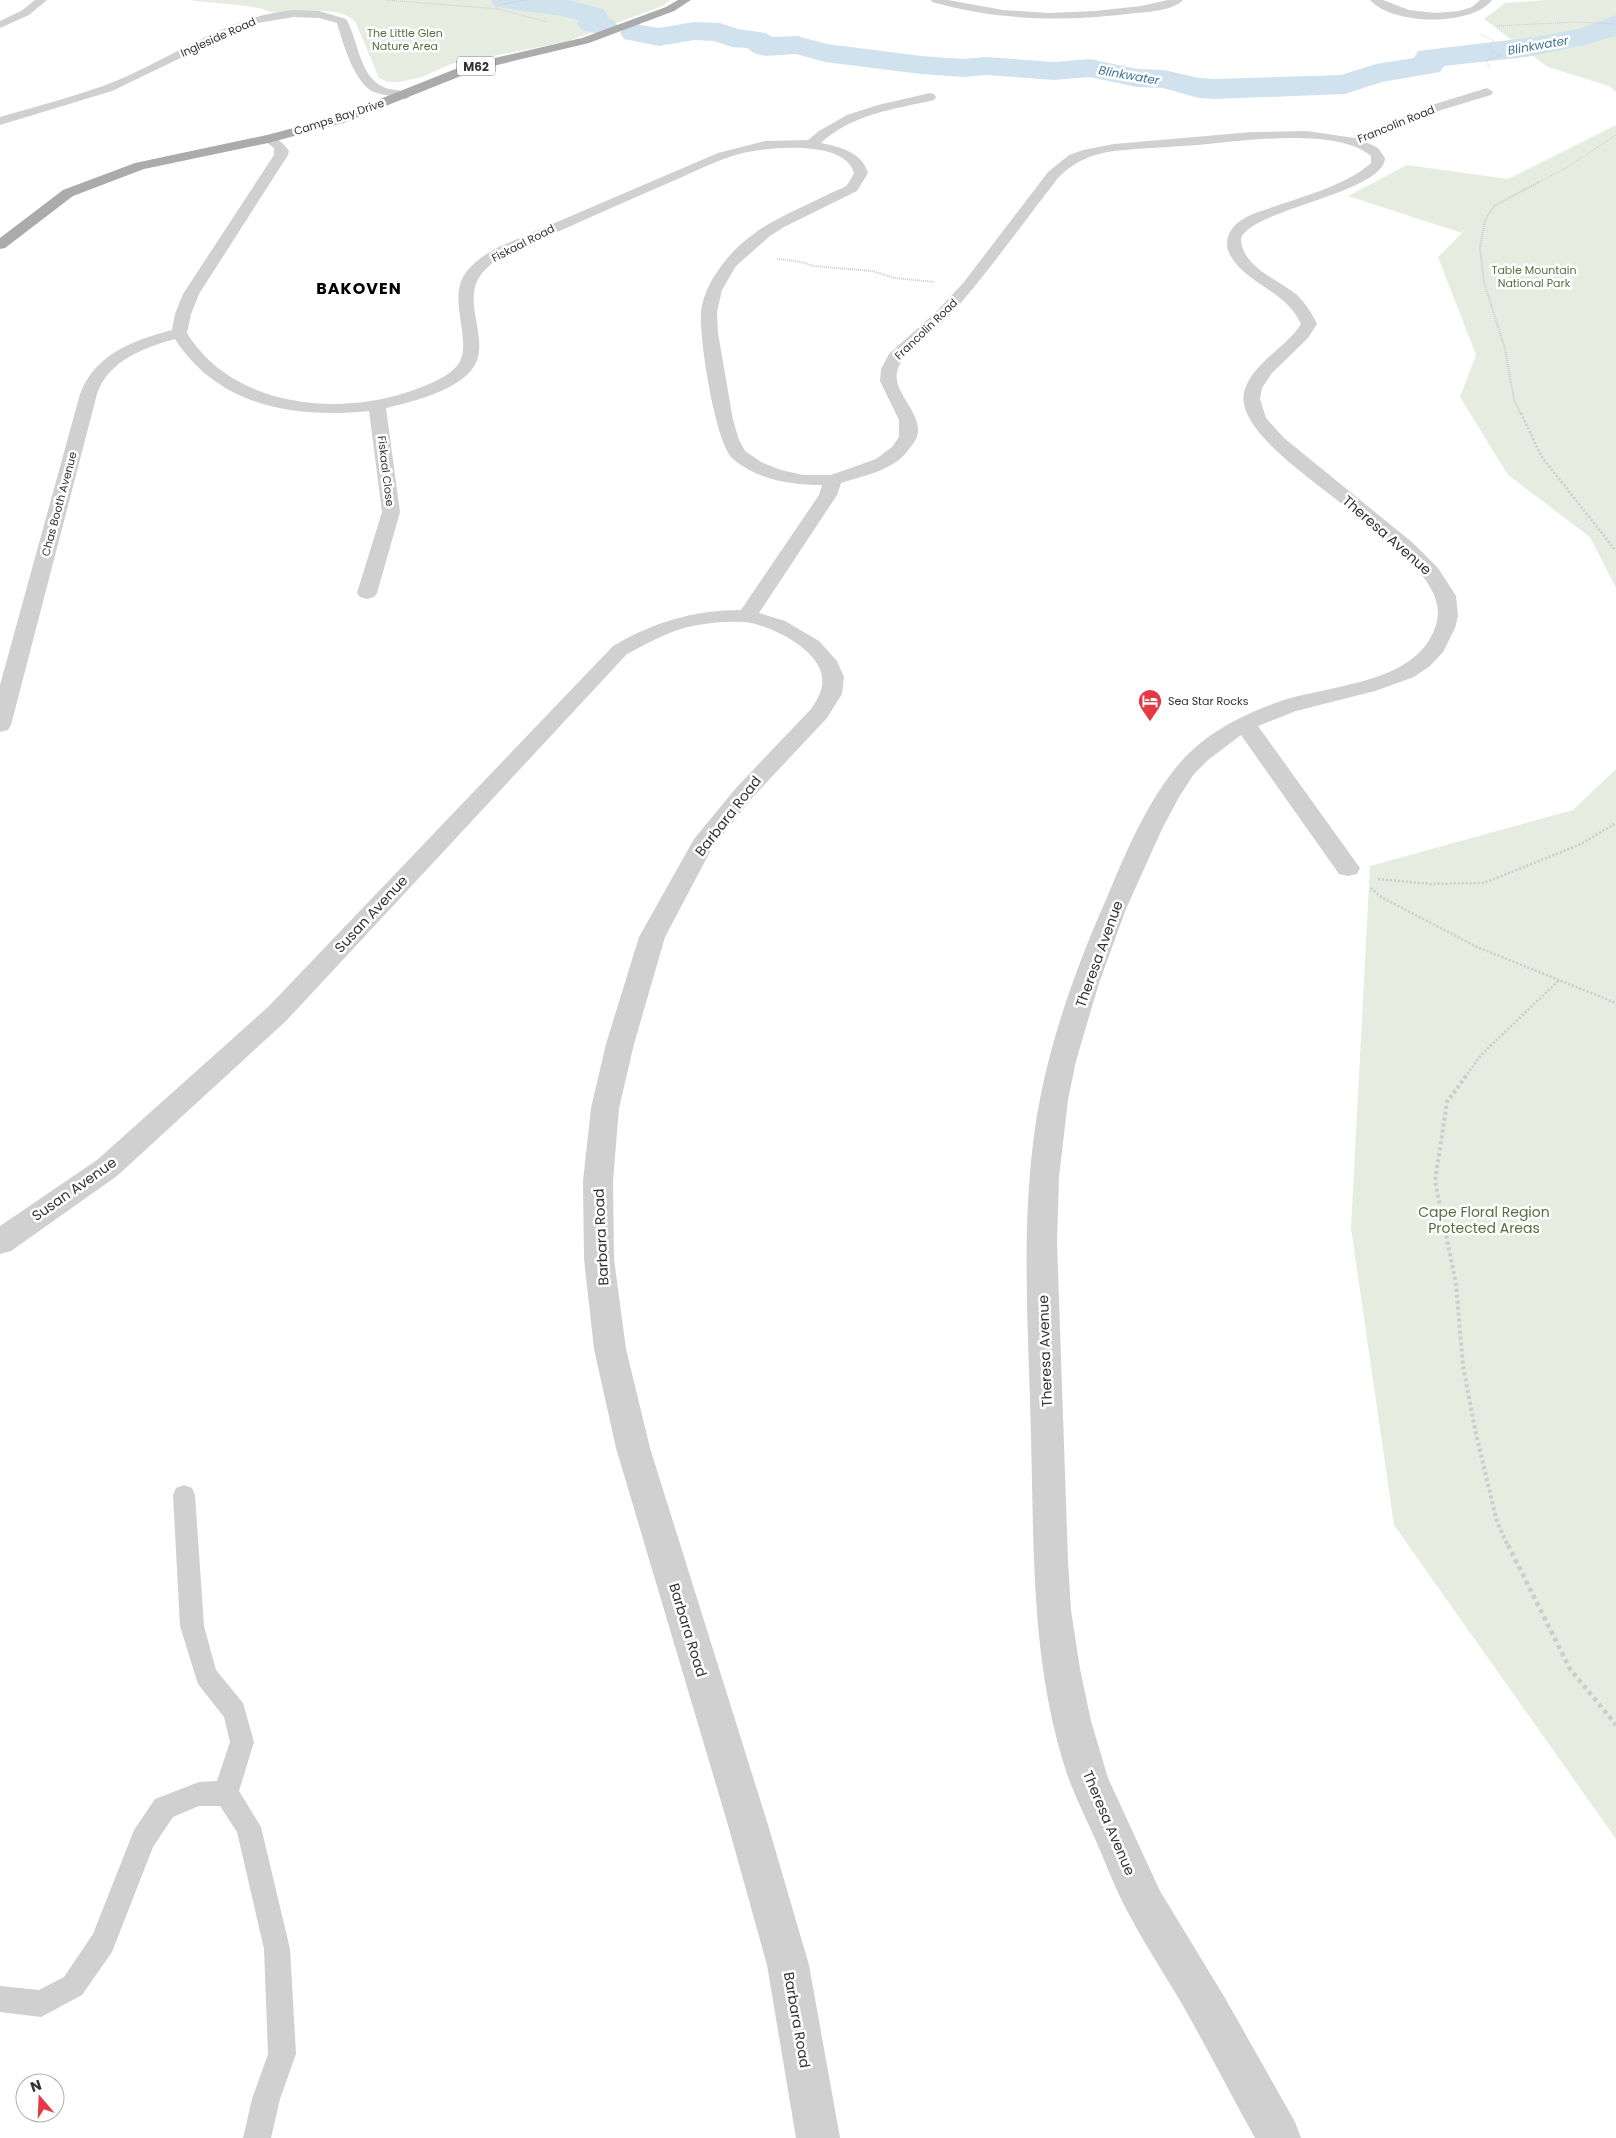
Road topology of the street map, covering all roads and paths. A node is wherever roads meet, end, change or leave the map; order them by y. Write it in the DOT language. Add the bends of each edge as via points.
graph roads {
  1 [pos="42,0"];
  2 [pos="386,0"];
  3 [pos="526,0"];
  4 [pos="686,0"];
  5 [pos="936,0"];
  6 [pos="1178,0"];
  7 [pos="1375,0"];
  8 [pos="1487,0"];
  9 [pos="499,9"];
  10 [pos="1454,15"];
  11 [pos="1469,21"];
  12 [pos="548,22"];
  13 [pos="1616,24"];
  14 [pos="0,25"];
  15 [pos="1487,92"];
  16 [pos="404,95"];
  17 [pos="1468,96"];
  18 [pos="930,97"];
  19 [pos="0,121"];
  20 [pos="1616,135"];
  21 [pos="268,138"];
  22 [pos="1356,142"];
  23 [pos="811,145"];
  24 [pos="0,244"];
  25 [pos="740,255"];
  26 [pos="969,286"];
  27 [pos="179,333"];
  28 [pos="377,406"];
  29 [pos="833,480"];
  30 [pos="1616,551"];
  31 [pos="367,594"];
  32 [pos="747,616"];
  33 [pos="1244,723"];
  34 [pos="0,725"];
  35 [pos="1616,823"];
  36 [pos="1351,871"];
  37 [pos="1558,981"];
  38 [pos="1616,1003"];
  39 [pos="0,1242"];
  40 [pos="184,1495"];
  41 [pos="1616,1725"];
  42 [pos="226,1794"];
  43 [pos="0,1999"];
  44 [pos="257,2138"];
  45 [pos="818,2138"];
  46 [pos="1279,2138"];
  1 -- 14 [label="street" via="25,14"];
  2 -- 9 [label="path"];
  3 -- 9 [label="path" via="499,5 496,7"];
  4 -- 16 [label="main road, Camps Bay Drive / M62" via="585,41 483,63"];
  5 -- 6 [label="street" via="1000,12 1139,10"];
  7 -- 10 [label="street" via="1409,13"];
  8 -- 10 [label="street" via="1474,10"];
  9 -- 12 [label="path"];
  10 -- 11 [label="path"];
  11 -- 13 [label="path" via="1499,26 1578,22"];
  11 -- 17 [label="path" via="1475,31 1494,41 1490,51 1501,56 1486,60 1491,72 1463,87"];
  15 -- 17 [label="street, Francolin Road"];
  16 -- 19 [label="street, Ingleside Road" via="375,88 366,78 351,51 342,21 299,14 247,22 108,88"];
  16 -- 21 [label="main road, Camps Bay Drive / M62" via="339,120"];
  17 -- 22 [label="street, Francolin Road"];
  18 -- 23 [label="street" via="881,108 840,123"];
  20 -- 30 [label="path" via="1566,168 1494,206 1485,220 1480,248 1484,282 1505,349 1514,399 1541,456"];
  21 -- 24 [label="main road, Camps Bay Drive / M62" via="149,163 79,188 57,200"];
  21 -- 27 [label="street" via="282,151 281,155 191,294"];
  22 -- 26 [label="street, Francolin Road" via="1322,136 1283,135 1141,145 1077,156 1063,164"];
  22 -- 33 [label="street, Theresa Avenue" via="1376,152 1378,165 1371,171 1351,182 1249,221 1234,238 1233,247 1239,257 1291,298 1304,312 1309,324 1288,353 1257,379 1250,393 1251,408 1258,422 1288,451 1397,540 1437,578 1448,598 1449,614 1444,635 1414,669 1387,682 1312,699"];
  23 -- 25 [label="street, Francolin Road" via="851,158 860,168 859,178 852,188 764,233"];
  23 -- 28 [label="street, Fiskaal Road" via="769,145 726,154 594,209 493,257 468,280 465,295 471,353 464,370 414,396"];
  25 -- 26 [label="path"];
  25 -- 29 [label="street, Francolin Road" via="720,278 709,312 724,420 730,440 738,454 776,475 803,480"];
  26 -- 29 [label="street, Francolin Road" via="943,314 896,354 889,369 888,381 908,420 908,437 898,452 882,464"];
  27 -- 28 [label="street, Fiskaal Road" via="202,365 219,378 252,394 320,408"];
  27 -- 34 [label="street, Chas Booth Avenue" via="123,353 94,380"];
  28 -- 31 [label="street, Fiskaal Close" via="391,512"];
  29 -- 32 [label="street" via="828,496"];
  32 -- 39 [label="street, Susan Avenue" via="693,619 640,638 620,650 277,1014 108,1168"];
  32 -- 45 [label="street, Barbara Road" via="778,625 812,645 826,661 833,677 831,694 702,845 652,937 605,1108 598,1181 599,1258 610,1349 632,1448 788,1965"];
  33 -- 36 [label="street"];
  33 -- 46 [label="street, Theresa Avenue" via="1194,760 1174,784 1111,915 1080,1004 1060,1068 1044,1174 1043,1305 1051,1567 1066,1701 1088,1778 1138,1892 1204,2002"];
  35 -- 36 [label="path" via="1581,844 1484,883 1389,882"];
  36 -- 37 [label="path" via="1381,897 1476,947"];
  37 -- 38 [label="path"];
  37 -- 41 [label="path" via="1482,1054 1447,1102 1435,1182 1456,1284 1463,1366 1497,1522 1570,1669"];
  40 -- 42 [label="lane" via="192,1626 206,1676 235,1711 242,1742"];
  42 -- 43 [label="lane" via="199,1794 164,1808 143,1839 103,1943 73,1986 41,2004"];
  42 -- 44 [label="lane" via="248,1827 277,1949 282,2054"];
}
